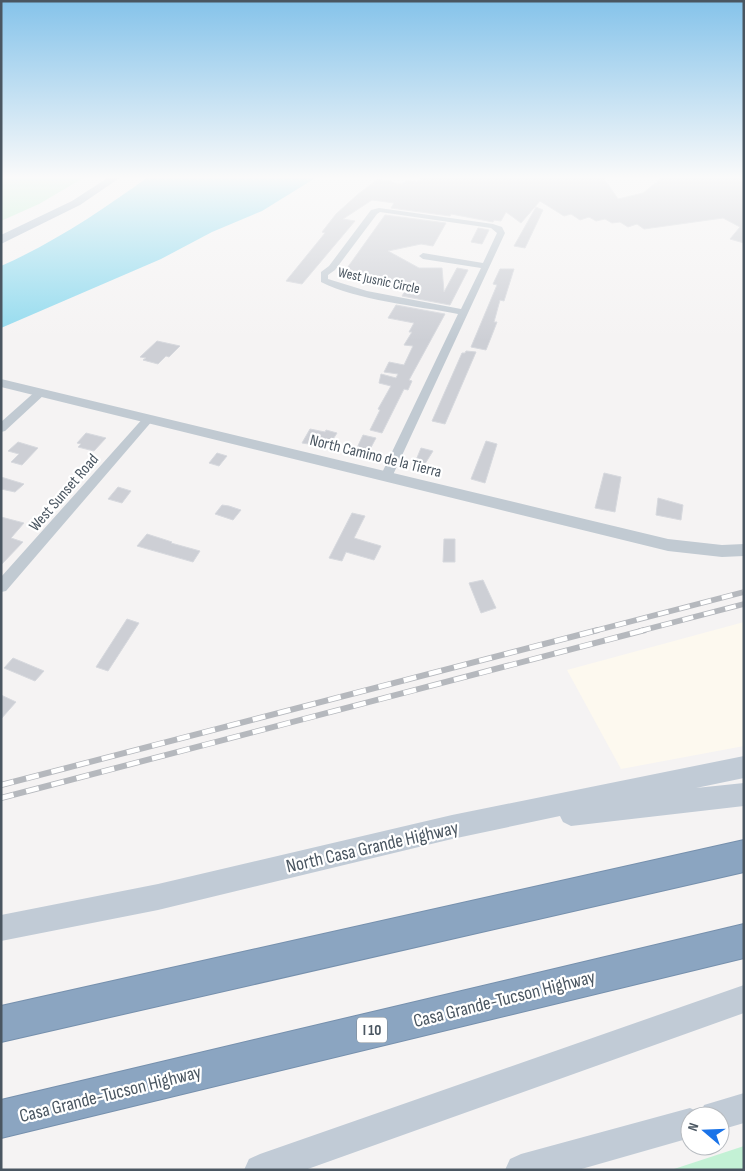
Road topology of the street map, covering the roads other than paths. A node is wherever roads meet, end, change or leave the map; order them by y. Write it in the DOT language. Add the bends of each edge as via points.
graph roads {
  1 [pos="15,232"];
  2 [pos="359,232"];
  3 [pos="501,232"];
  4 [pos="1,240"];
  5 [pos="423,256"];
  6 [pos="485,266"];
  7 [pos="464,312"];
  8 [pos="1,383"];
  9 [pos="41,392"];
  10 [pos="150,418"];
  11 [pos="1,428"];
  12 [pos="386,477"];
  13 [pos="744,550"];
  14 [pos="1,587"];
  15 [pos="744,767"];
  16 [pos="744,794"];
  17 [pos="452,827"];
  18 [pos="744,856"];
  19 [pos="1,928"];
  20 [pos="744,941"];
  21 [pos="744,999"];
  22 [pos="1,1024"];
  23 [pos="744,1108"];
  24 [pos="730,1112"];
  25 [pos="1,1119"];
  26 [pos="680,1126"];
  27 [pos="260,1170"];
  28 [pos="521,1170"];
  1 -- 4 [label="main road"];
  2 -- 7 [label="street, West Jusnic Circle" via="321,281"];
  3 -- 6 [label="street, West Jusnic Circle"];
  5 -- 6 [label="street"];
  6 -- 7 [label="street, West Jusnic Circle"];
  7 -- 12 [label="street, West Jusnic Circle"];
  8 -- 9 [label="street, North Camino de la Tierra"];
  9 -- 10 [label="street, North Camino de la Tierra"];
  9 -- 11 [label="street"];
  10 -- 12 [label="street, North Camino de la Tierra"];
  10 -- 14 [label="street, West Sunset Road"];
  12 -- 13 [label="street, North Camino de la Tierra" via="668,545"];
  15 -- 17 [label="main road, North Casa Grande Highway"];
  16 -- 17 [label="main road"];
  17 -- 19 [label="main road, North Casa Grande Highway" via="158,897"];
  18 -- 22 [label="highway"];
  20 -- 25 [label="highway, Casa Grande-Tucson Highway / I 10"];
  21 -- 27 [label="main road"];
  23 -- 24 [label="main road"];
  26 -- 28 [label="main road"];
}
